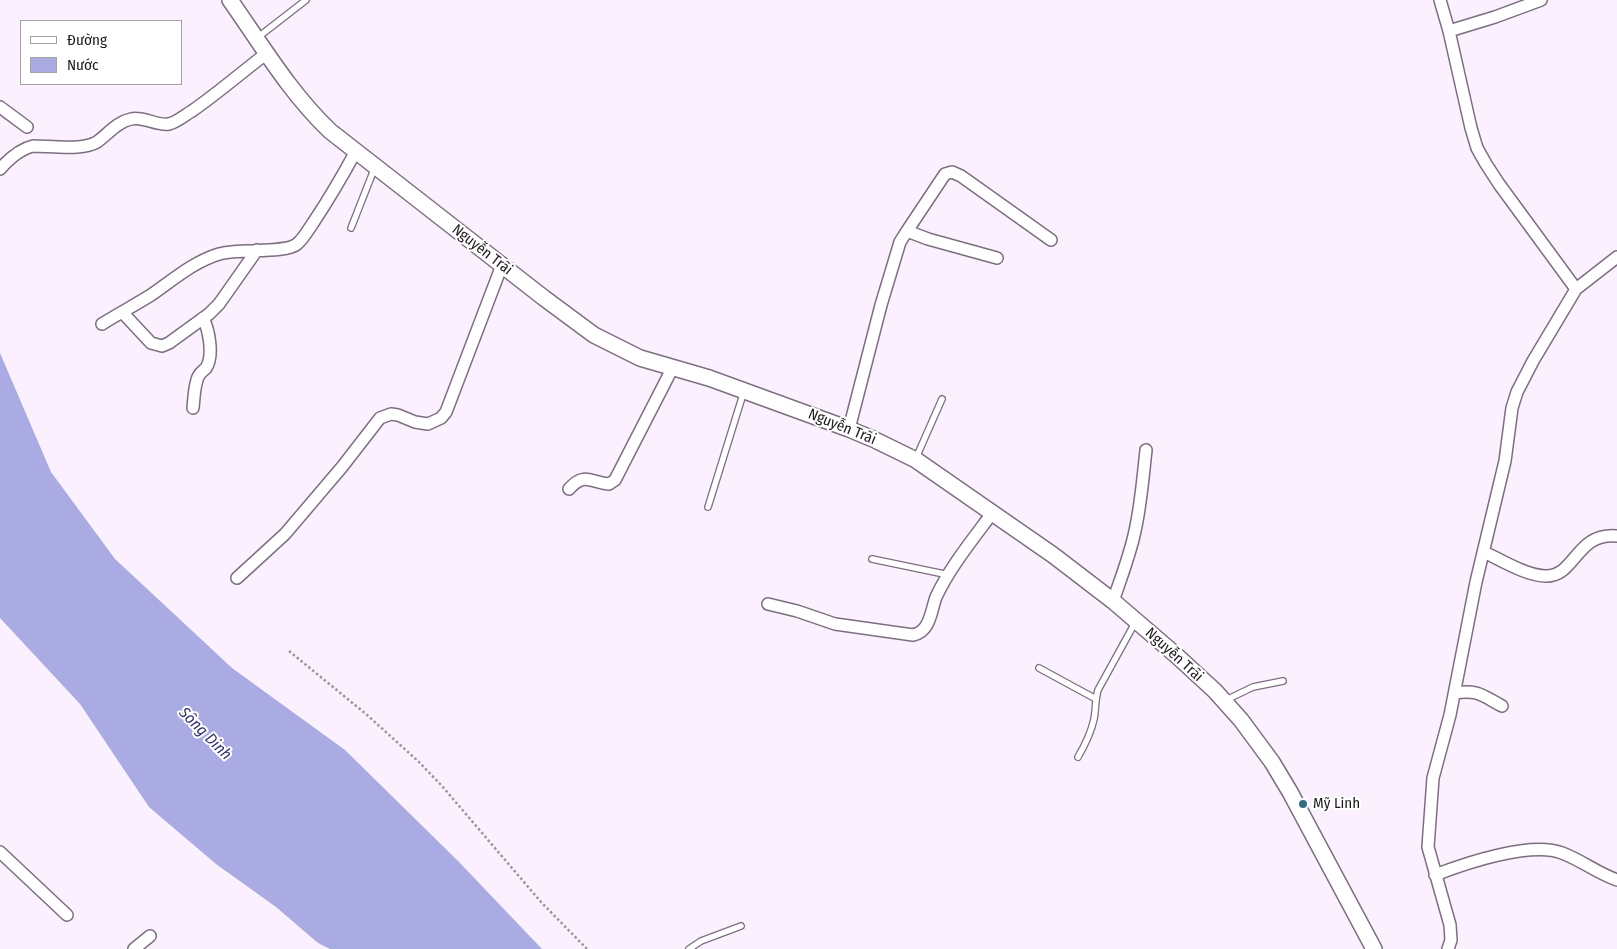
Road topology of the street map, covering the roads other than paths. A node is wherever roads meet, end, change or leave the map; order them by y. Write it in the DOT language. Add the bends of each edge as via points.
graph roads {
  1 [pos="230,0"];
  2 [pos="306,0"];
  3 [pos="1440,0"];
  4 [pos="1542,0"];
  5 [pos="1449,31"];
  6 [pos="257,38"];
  7 [pos="267,53"];
  8 [pos="0,106"];
  9 [pos="27,127"];
  10 [pos="356,151"];
  11 [pos="375,165"];
  12 [pos="0,169"];
  13 [pos="351,228"];
  14 [pos="907,231"];
  15 [pos="1051,240"];
  16 [pos="258,250"];
  17 [pos="1617,256"];
  18 [pos="997,258"];
  19 [pos="502,265"];
  20 [pos="1576,288"];
  21 [pos="122,312"];
  22 [pos="203,318"];
  23 [pos="102,324"];
  24 [pos="673,368"];
  25 [pos="744,391"];
  26 [pos="942,399"];
  27 [pos="193,408"];
  28 [pos="849,429"];
  29 [pos="1146,450"];
  30 [pos="916,460"];
  31 [pos="569,489"];
  32 [pos="708,507"];
  33 [pos="992,512"];
  34 [pos="1617,536"];
  35 [pos="1484,552"];
  36 [pos="872,559"];
  37 [pos="949,575"];
  38 [pos="237,578"];
  39 [pos="1113,601"];
  40 [pos="768,604"];
  41 [pos="1136,621"];
  42 [pos="1039,668"];
  43 [pos="1283,681"];
  44 [pos="1455,693"];
  45 [pos="1096,699"];
  46 [pos="1224,701"];
  47 [pos="1502,706"];
  48 [pos="1078,757"];
  49 [pos="0,852"];
  50 [pos="1435,874"];
  51 [pos="1617,880"];
  52 [pos="67,914"];
  53 [pos="741,926"];
  54 [pos="150,936"];
  55 [pos="134,949"];
  56 [pos="689,949"];
  57 [pos="1374,949"];
  58 [pos="1448,949"];
  1 -- 6 [label="main road, Nguyễn Trãi"];
  2 -- 6 [label="lane"];
  3 -- 5 [label="street"];
  4 -- 5 [label="street"];
  5 -- 20 [label="street" via="1477,148 1499,184"];
  6 -- 7 [label="main road, Nguyễn Trãi"];
  7 -- 10 [label="main road, Nguyễn Trãi" via="310,110"];
  7 -- 12 [label="street" via="174,122 161,124 132,119 119,124 90,145 27,147"];
  8 -- 9 [label="street"];
  10 -- 11 [label="main road, Nguyễn Trãi"];
  10 -- 16 [label="street" via="302,240 284,250"];
  11 -- 13 [label="lane"];
  11 -- 19 [label="main road, Nguyễn Trãi"];
  14 -- 15 [label="street" via="945,174 952,172"];
  14 -- 18 [label="street" via="928,240"];
  14 -- 28 [label="street" via="900,242 881,306"];
  16 -- 21 [label="street" via="206,259"];
  16 -- 22 [label="street" via="219,304"];
  17 -- 20 [label="street"];
  19 -- 24 [label="main road, Nguyễn Trãi" via="594,335 640,358"];
  19 -- 38 [label="street" via="441,418 428,424 391,414 380,418 285,534"];
  20 -- 35 [label="street" via="1517,392"];
  21 -- 22 [label="street" via="151,343 162,346"];
  21 -- 23 [label="street"];
  22 -- 27 [label="street" via="209,335 209,360 197,379"];
  24 -- 25 [label="main road, Nguyễn Trãi"];
  24 -- 31 [label="street" via="614,480 609,484 584,479 576,481"];
  25 -- 28 [label="main road, Nguyễn Trãi"];
  25 -- 32 [label="lane"];
  26 -- 30 [label="lane"];
  28 -- 30 [label="main road, Nguyễn Trãi"];
  29 -- 39 [label="street" via="1135,531"];
  30 -- 33 [label="main road, Nguyễn Trãi"];
  33 -- 37 [label="street"];
  33 -- 39 [label="main road, Nguyễn Trãi"];
  34 -- 35 [label="street" via="1602,536 1590,541 1559,573 1546,576 1529,573"];
  35 -- 44 [label="street"];
  36 -- 37 [label="lane"];
  37 -- 40 [label="street" via="936,598 926,627 913,635 835,624"];
  39 -- 41 [label="main road, Nguyễn Trãi"];
  41 -- 45 [label="lane"];
  41 -- 46 [label="main road, Nguyễn Trãi"];
  42 -- 45 [label="lane"];
  43 -- 46 [label="lane" via="1253,687"];
  44 -- 47 [label="street" via="1479,693"];
  44 -- 50 [label="street" via="1433,778 1428,847"];
  45 -- 48 [label="lane" via="1090,733"];
  46 -- 57 [label="main road, Nguyễn Trãi" via="1272,762"];
  49 -- 52 [label="street"];
  50 -- 51 [label="street" via="1496,856 1544,849 1561,852"];
  50 -- 58 [label="street" via="1450,925"];
  53 -- 56 [label="lane" via="701,940"];
  54 -- 55 [label="street"];
}
